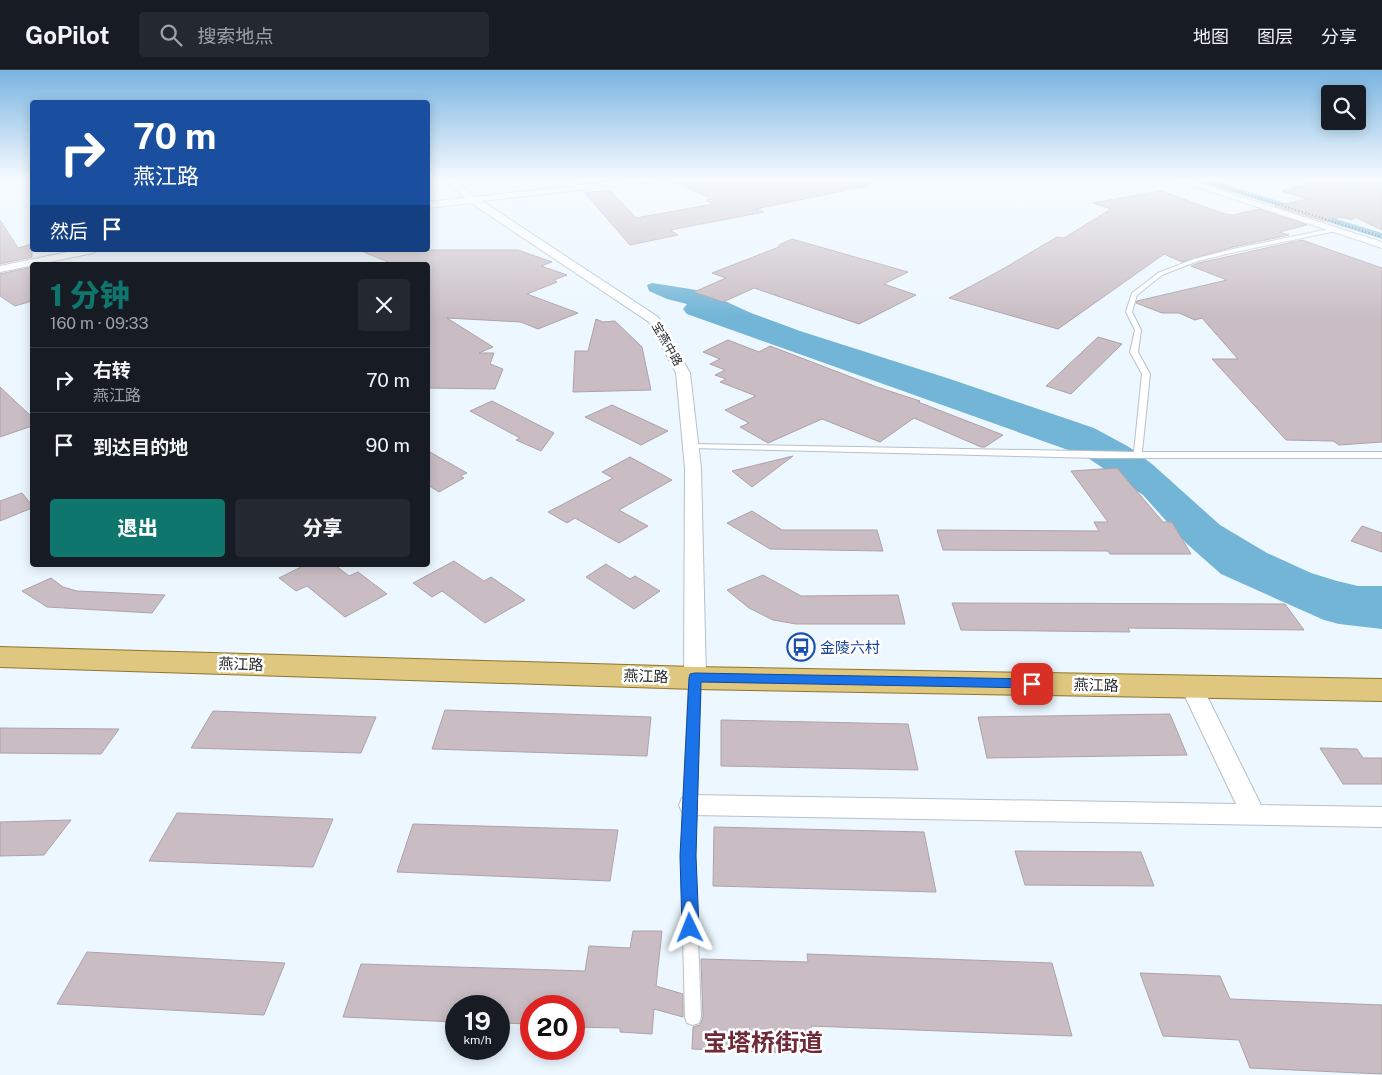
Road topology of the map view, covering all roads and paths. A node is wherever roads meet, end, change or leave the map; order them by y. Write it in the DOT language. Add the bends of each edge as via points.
graph roads {
  1 [pos="511,225"];
  2 [pos="1318,225"];
  3 [pos="1334,230"];
  4 [pos="1382,245"];
  5 [pos="84,252"];
  6 [pos="35,262"];
  7 [pos="30,263"];
  8 [pos="0,269"];
  9 [pos="691,446"];
  10 [pos="1138,454"];
  11 [pos="1382,455"];
  12 [pos="0,641"];
  13 [pos="0,656"];
  14 [pos="695,669"];
  15 [pos="1382,672"];
  16 [pos="1191,686"];
  17 [pos="1382,690"];
  18 [pos="691,805"];
  19 [pos="1253,814"];
  20 [pos="1382,817"];
  21 [pos="693,1017"];
  1 -- 9 [label="street, 宝燕中路" via="654,320 683,373"];
  2 -- 3 [label="street"];
  3 -- 4 [label="street"];
  3 -- 10 [label="lane" via="1196,260 1160,274 1134,294 1129,312 1138,330 1134,352 1146,374"];
  5 -- 6 [label="street"];
  7 -- 8 [label="street"];
  9 -- 10 [label="lane"];
  9 -- 14 [label="street, 宝燕中路"];
  10 -- 11 [label="lane"];
  12 -- 14 [label="main road"];
  13 -- 14 [label="main road, 燕江路"];
  14 -- 15 [label="main road"];
  14 -- 16 [label="main road, 燕江路"];
  14 -- 18 [label="lane"];
  16 -- 17 [label="main road, 燕江路"];
  16 -- 19 [label="street"];
  18 -- 19 [label="street"];
  18 -- 21 [label="lane" via="688,856"];
  19 -- 20 [label="street"];
}
